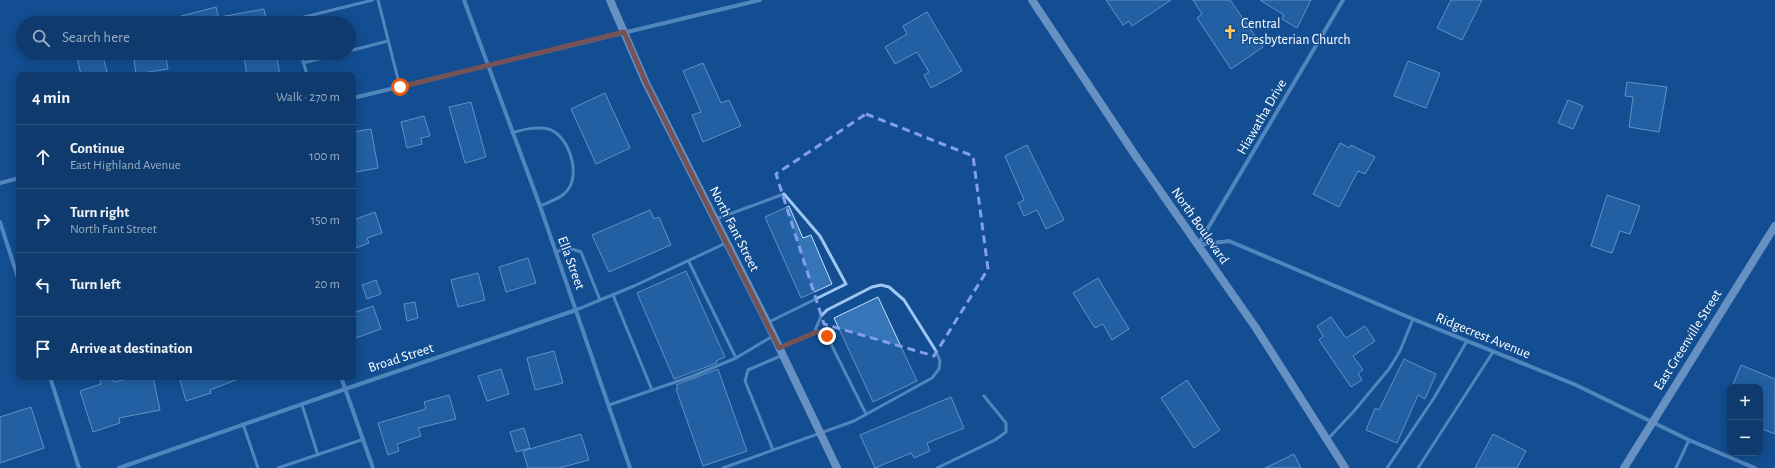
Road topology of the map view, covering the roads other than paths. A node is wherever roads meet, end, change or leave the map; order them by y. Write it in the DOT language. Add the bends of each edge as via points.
graph roads {
  1 [pos="373,0"];
  2 [pos="378,0"];
  3 [pos="464,0"];
  4 [pos="610,0"];
  5 [pos="760,0"];
  6 [pos="1032,0"];
  7 [pos="1343,0"];
  8 [pos="746,2"];
  9 [pos="308,16"];
  10 [pos="624,32"];
  11 [pos="388,41"];
  12 [pos="356,49"];
  13 [pos="302,60"];
  14 [pos="315,60"];
  15 [pos="303,63"];
  16 [pos="488,66"];
  17 [pos="306,72"];
  18 [pos="400,87"];
  19 [pos="356,97"];
  20 [pos="512,133"];
  21 [pos="16,179"];
  22 [pos="0,183"];
  23 [pos="540,206"];
  24 [pos="715,219"];
  25 [pos="0,222"];
  26 [pos="1775,226"];
  27 [pos="726,243"];
  28 [pos="1198,245"];
  29 [pos="555,252"];
  30 [pos="689,262"];
  31 [pos="16,272"];
  32 [pos="612,295"];
  33 [pos="600,300"];
  34 [pos="576,310"];
  35 [pos="1413,319"];
  36 [pos="767,322"];
  37 [pos="814,333"];
  38 [pos="773,336"];
  39 [pos="1467,341"];
  40 [pos="781,351"];
  41 [pos="1493,352"];
  42 [pos="736,358"];
  43 [pos="51,380"];
  44 [pos="342,380"];
  45 [pos="346,388"];
  46 [pos="652,390"];
  47 [pos="984,396"];
  48 [pos="302,405"];
  49 [pos="609,405"];
  50 [pos="866,414"];
  51 [pos="1652,422"];
  52 [pos="243,424"];
  53 [pos="821,432"];
  54 [pos="364,439"];
  55 [pos="1327,440"];
  56 [pos="1689,440"];
  57 [pos="773,450"];
  58 [pos="318,455"];
  59 [pos="79,468"];
  60 [pos="120,468"];
  61 [pos="258,468"];
  62 [pos="278,468"];
  63 [pos="373,468"];
  64 [pos="630,468"];
  65 [pos="723,468"];
  66 [pos="837,468"];
  67 [pos="937,468"];
  68 [pos="1345,468"];
  69 [pos="1388,468"];
  70 [pos="1418,468"];
  71 [pos="1624,468"];
  72 [pos="1676,468"];
  73 [pos="1755,468"];
  1 -- 9 [label="lane"];
  2 -- 11 [label="lane"];
  3 -- 16 [label="street, Ella Street"];
  4 -- 10 [label="main road, North Fant Street"];
  5 -- 8 [label="street"];
  6 -- 28 [label="main road, North Boulevard"];
  7 -- 28 [label="street, Hiawatha Drive"];
  8 -- 10 [label="street"];
  10 -- 16 [label="street"];
  10 -- 24 [label="main road, North Fant Street" via="646,83"];
  11 -- 12 [label="lane"];
  11 -- 18 [label="lane"];
  13 -- 15 [label="lane"];
  14 -- 15 [label="lane"];
  15 -- 17 [label="lane"];
  16 -- 18 [label="street"];
  16 -- 20 [label="street, Ella Street"];
  18 -- 19 [label="street"];
  20 -- 23 [label="street, Ella Street"];
  20 -- 23 [label="lane" via="525,128 538,128 556,132 566,144 574,172 572,182 564,194"];
  21 -- 22 [label="street"];
  23 -- 29 [label="street, Ella Street"];
  24 -- 27 [label="main road, North Fant Street"];
  24 -- 36 [label="lane" via="784,194 820,236 846,284"];
  25 -- 31 [label="street"];
  26 -- 51 [label="main road, East Greenville Street"];
  27 -- 30 [label="lane"];
  27 -- 36 [label="main road, North Fant Street"];
  28 -- 35 [label="street, Ridgecrest Avenue" via="1229,240"];
  28 -- 55 [label="main road, North Boulevard" via="1256,328"];
  29 -- 33 [label="lane" via="569,248 581,252"];
  29 -- 34 [label="street, Ella Street"];
  30 -- 32 [label="lane"];
  30 -- 42 [label="lane"];
  32 -- 33 [label="lane"];
  32 -- 46 [label="lane"];
  33 -- 34 [label="lane"];
  34 -- 45 [label="street, Broad Street"];
  34 -- 49 [label="street, Ella Street"];
  35 -- 39 [label="street, Ridgecrest Avenue"];
  35 -- 55 [label="lane" via="1390,368"];
  36 -- 38 [label="main road, North Fant Street"];
  37 -- 40 [label="lane"];
  37 -- 50 [label="lane" via="821,332 827,336"];
  37 -- 50 [label="lane" via="821,316 827,310 872,288 881,285 889,287 904,300 936,351 940,361 939,369 932,378"];
  38 -- 40 [label="main road, North Fant Street"];
  38 -- 42 [label="lane"];
  39 -- 41 [label="street, Ridgecrest Avenue"];
  39 -- 69 [label="lane" via="1434,398"];
  40 -- 53 [label="main road, North Fant Street"];
  40 -- 57 [label="lane" via="748,370 745,381"];
  41 -- 51 [label="street, Ridgecrest Avenue" via="1576,385"];
  41 -- 70 [label="lane"];
  42 -- 46 [label="lane"];
  43 -- 59 [label="street"];
  44 -- 45 [label="street"];
  45 -- 48 [label="street, Broad Street"];
  45 -- 54 [label="street"];
  46 -- 49 [label="lane"];
  47 -- 67 [label="lane" via="1006,423 1006,432 995,440"];
  48 -- 52 [label="street, Broad Street"];
  48 -- 58 [label="lane"];
  49 -- 64 [label="street, Ella Street"];
  50 -- 53 [label="lane" via="854,421"];
  51 -- 56 [label="street, Ridgecrest Avenue"];
  51 -- 71 [label="main road, East Greenville Street"];
  52 -- 60 [label="street, Broad Street"];
  52 -- 61 [label="lane"];
  53 -- 57 [label="lane"];
  53 -- 66 [label="main road, North Fant Street"];
  54 -- 58 [label="lane"];
  54 -- 63 [label="street"];
  55 -- 68 [label="main road, North Boulevard"];
  56 -- 72 [label="lane"];
  56 -- 73 [label="street, Ridgecrest Avenue"];
  57 -- 65 [label="lane"];
  58 -- 62 [label="lane"];
}
